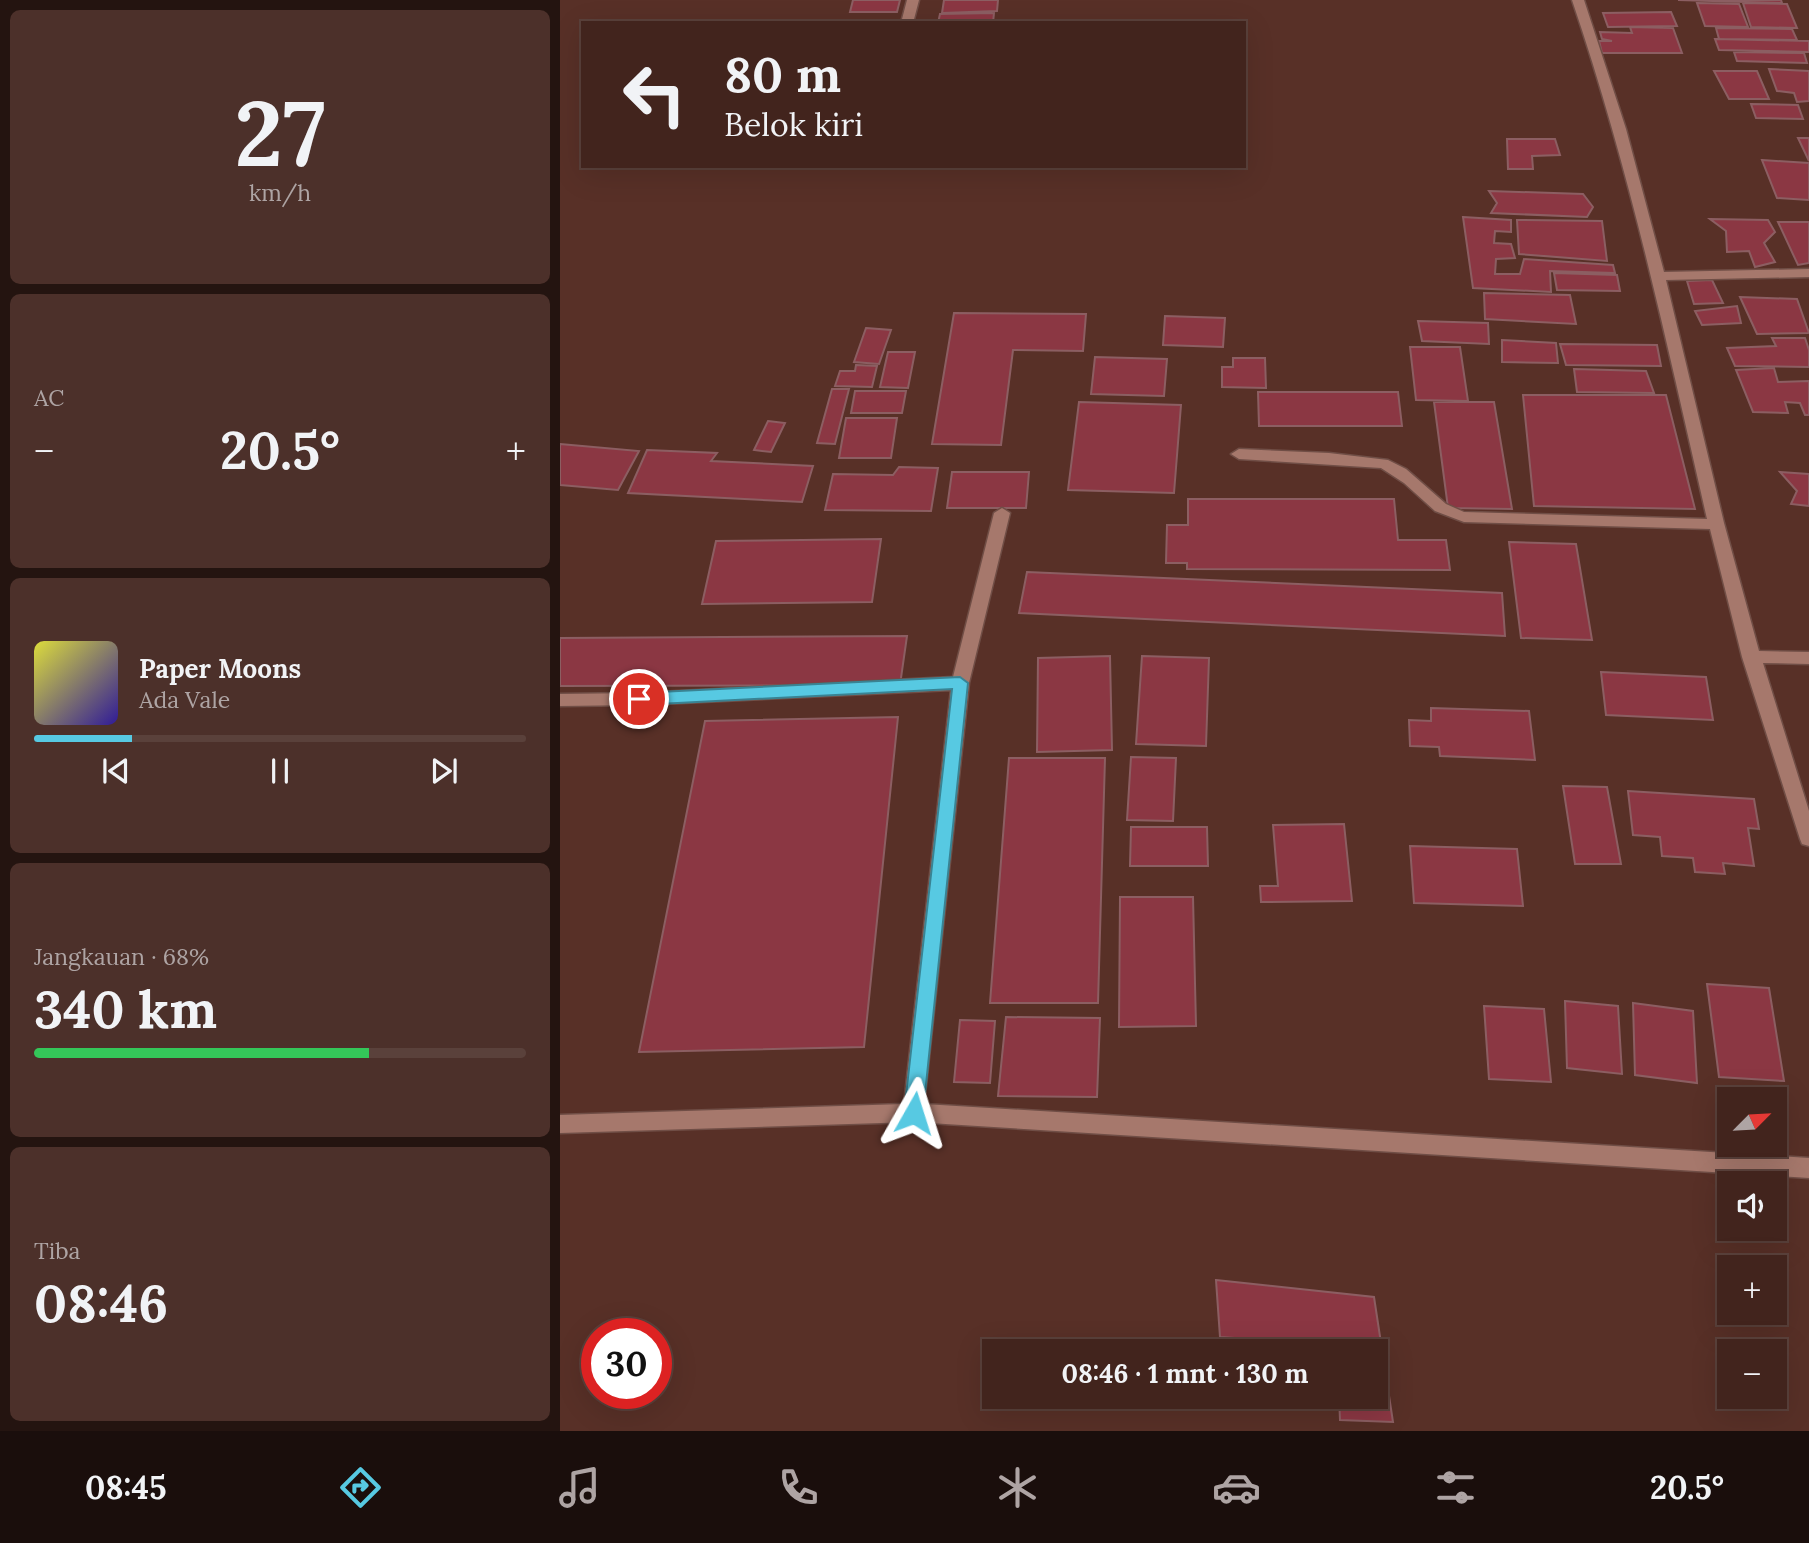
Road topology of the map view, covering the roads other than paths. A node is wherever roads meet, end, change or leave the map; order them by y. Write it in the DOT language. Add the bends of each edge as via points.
graph roads {
  1 [pos="913,0"];
  2 [pos="1578,0"];
  3 [pos="907,21"];
  4 [pos="1809,273"];
  5 [pos="1660,276"];
  6 [pos="1239,454"];
  7 [pos="1002,513"];
  8 [pos="1717,524"];
  9 [pos="1750,657"];
  10 [pos="1809,658"];
  11 [pos="960,683"];
  12 [pos="560,700"];
  13 [pos="1809,839"];
  14 [pos="914,1113"];
  15 [pos="560,1124"];
  16 [pos="1809,1168"];
  1 -- 3 [label="street"];
  2 -- 5 [label="street" via="1607,79"];
  4 -- 5 [label="street"];
  5 -- 8 [label="street"];
  6 -- 8 [label="street" via="1387,464 1407,476 1430,502 1464,517"];
  7 -- 11 [label="street"];
  8 -- 9 [label="street"];
  9 -- 10 [label="street"];
  9 -- 13 [label="street"];
  11 -- 12 [label="street"];
  11 -- 14 [label="street"];
  14 -- 15 [label="street"];
  14 -- 16 [label="street"];
}
